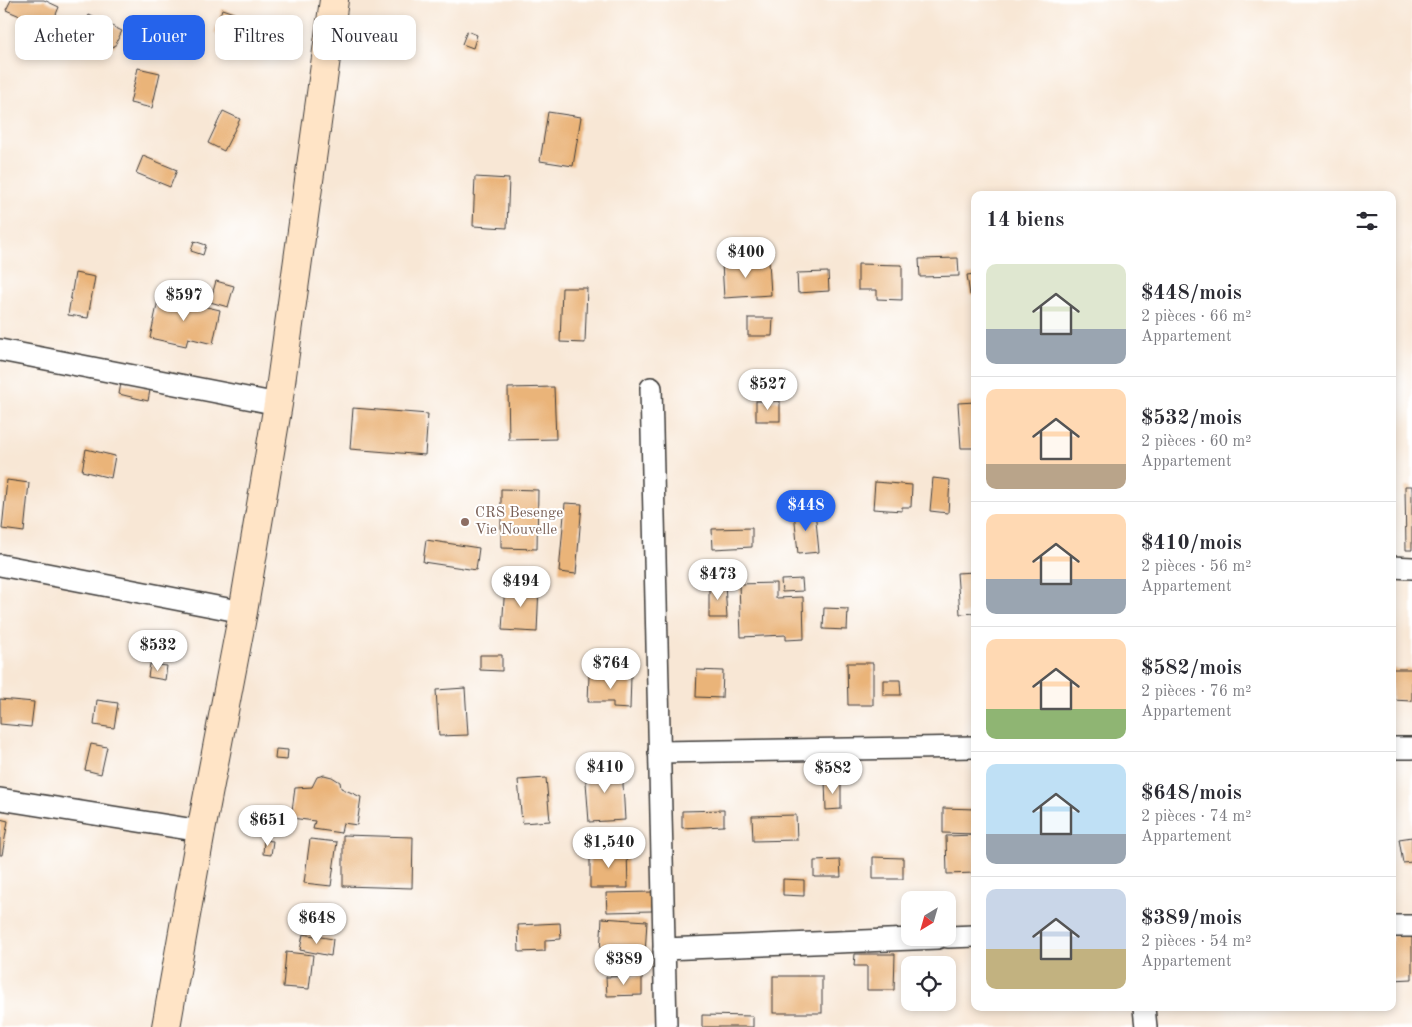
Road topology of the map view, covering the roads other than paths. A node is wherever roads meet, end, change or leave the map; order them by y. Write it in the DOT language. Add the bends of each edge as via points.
graph roads {
  1 [pos="334,0"];
  2 [pos="0,350"];
  3 [pos="651,388"];
  4 [pos="278,404"];
  5 [pos="0,565"];
  6 [pos="1396,567"];
  7 [pos="1412,568"];
  8 [pos="243,612"];
  9 [pos="971,747"];
  10 [pos="1396,748"];
  11 [pos="1412,748"];
  12 [pos="659,752"];
  13 [pos="0,799"];
  14 [pos="201,831"];
  15 [pos="1396,926"];
  16 [pos="1412,926"];
  17 [pos="971,936"];
  18 [pos="956,937"];
  19 [pos="901,939"];
  20 [pos="664,949"];
  21 [pos="1144,1011"];
  22 [pos="166,1027"];
  23 [pos="666,1027"];
  24 [pos="1146,1027"];
  1 -- 4 [label="street"];
  2 -- 4 [label="street"];
  3 -- 12 [label="street"];
  4 -- 8 [label="street"];
  5 -- 8 [label="street"];
  6 -- 7 [label="street"];
  8 -- 14 [label="street"];
  9 -- 12 [label="street"];
  10 -- 11 [label="street"];
  12 -- 20 [label="street"];
  13 -- 14 [label="street"];
  14 -- 22 [label="street"];
  15 -- 16 [label="street"];
  17 -- 18 [label="street"];
  19 -- 20 [label="street"];
  20 -- 23 [label="street"];
  21 -- 24 [label="street"];
}
